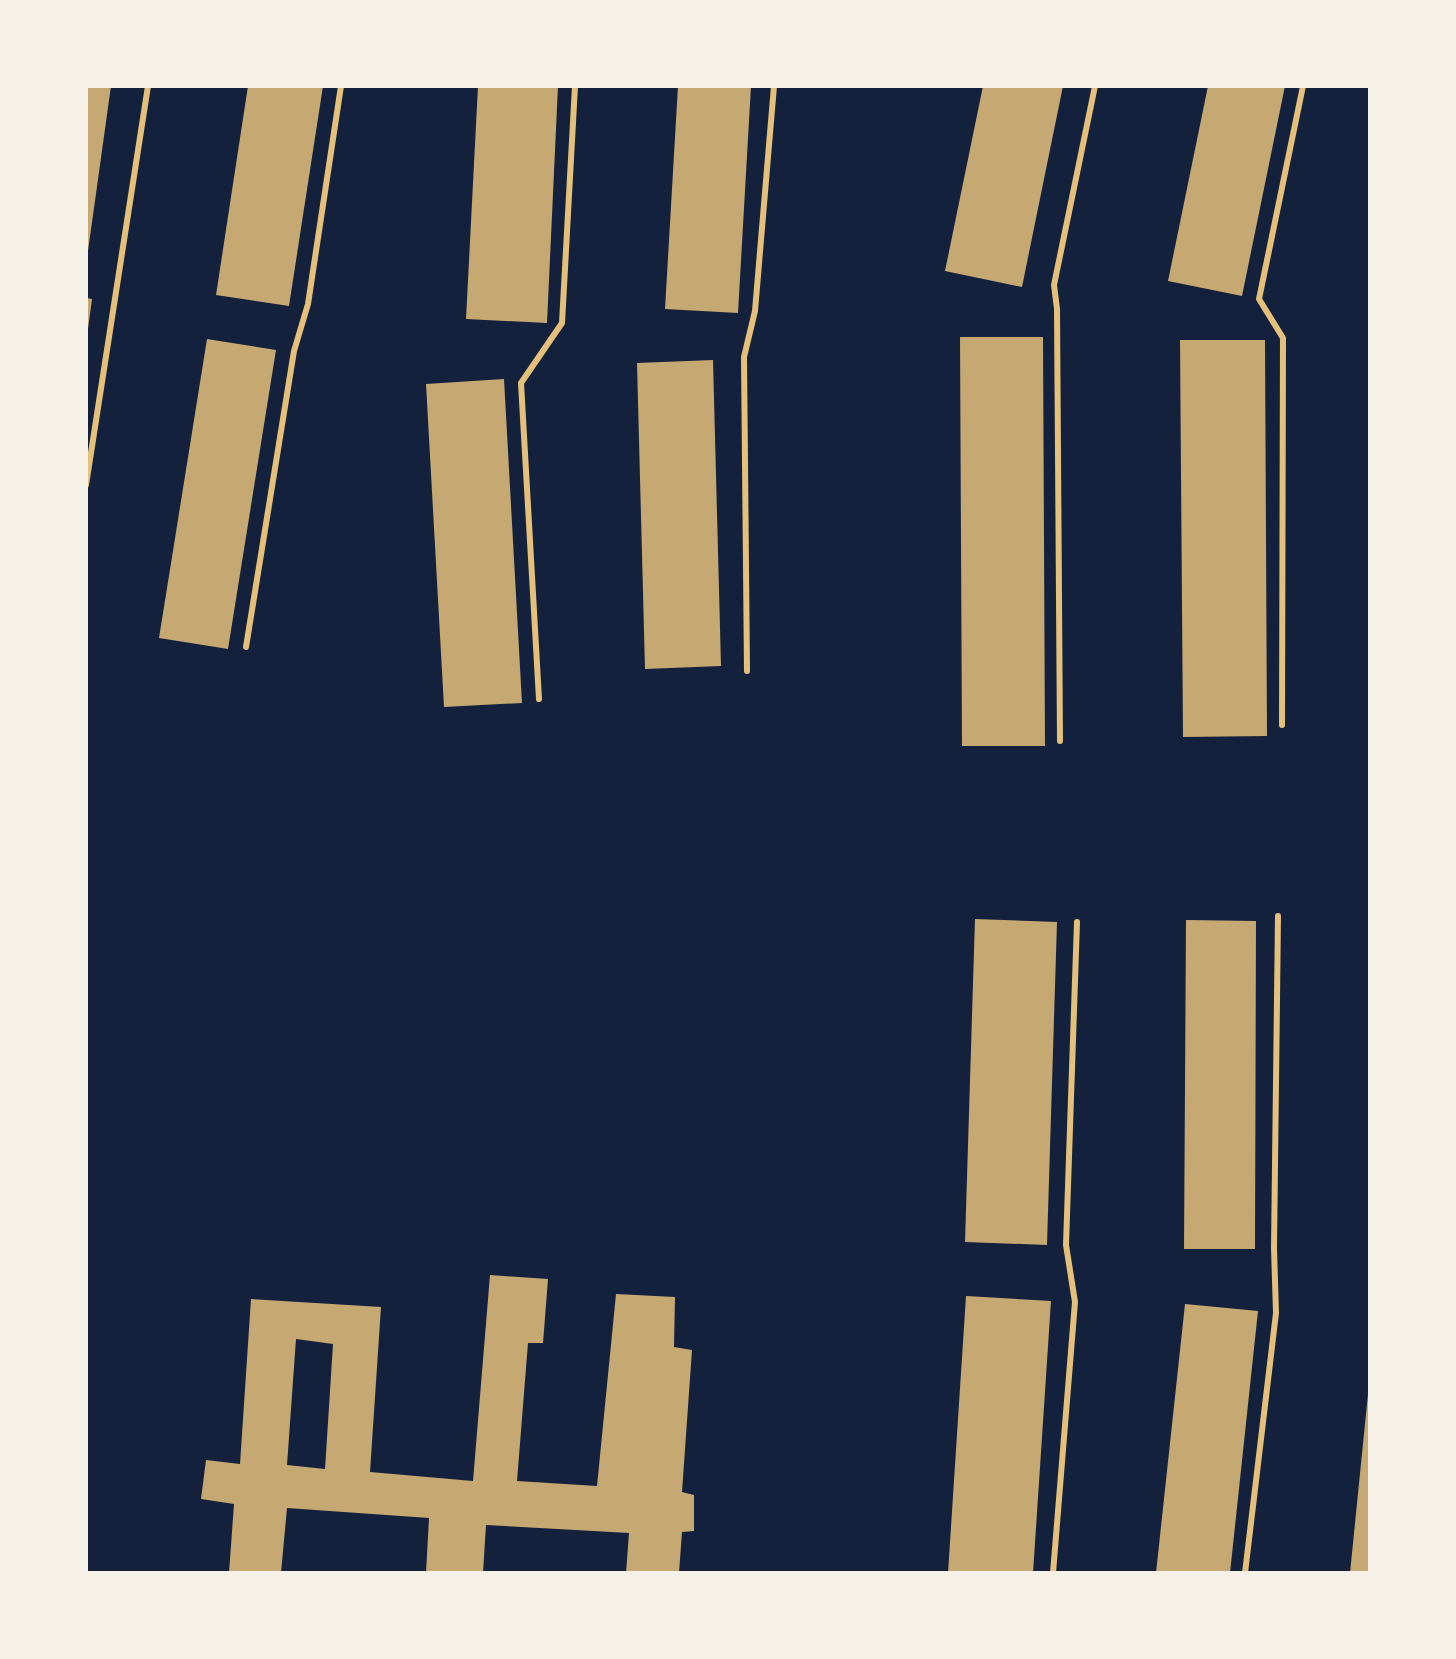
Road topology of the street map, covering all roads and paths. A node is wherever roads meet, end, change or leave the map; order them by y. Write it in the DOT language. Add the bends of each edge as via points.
graph roads {
  1 [pos="148,86"];
  2 [pos="341,86"];
  3 [pos="575,86"];
  4 [pos="774,86"];
  5 [pos="1095,86"];
  6 [pos="1303,86"];
  7 [pos="86,485"];
  8 [pos="246,647"];
  9 [pos="747,671"];
  10 [pos="539,699"];
  11 [pos="1282,725"];
  12 [pos="1060,741"];
  13 [pos="1278,916"];
  14 [pos="1077,922"];
  15 [pos="1053,1573"];
  16 [pos="1245,1573"];
  1 -- 7 [label="lane"];
  2 -- 8 [label="lane"];
  3 -- 10 [label="lane" via="562,323 521,383"];
  4 -- 9 [label="lane" via="755,311 744,357"];
  5 -- 12 [label="lane" via="1054,285"];
  6 -- 11 [label="lane" via="1259,299 1283,338"];
  13 -- 16 [label="lane" via="1276,1313"];
  14 -- 15 [label="lane" via="1066,1245 1075,1302"];
}
